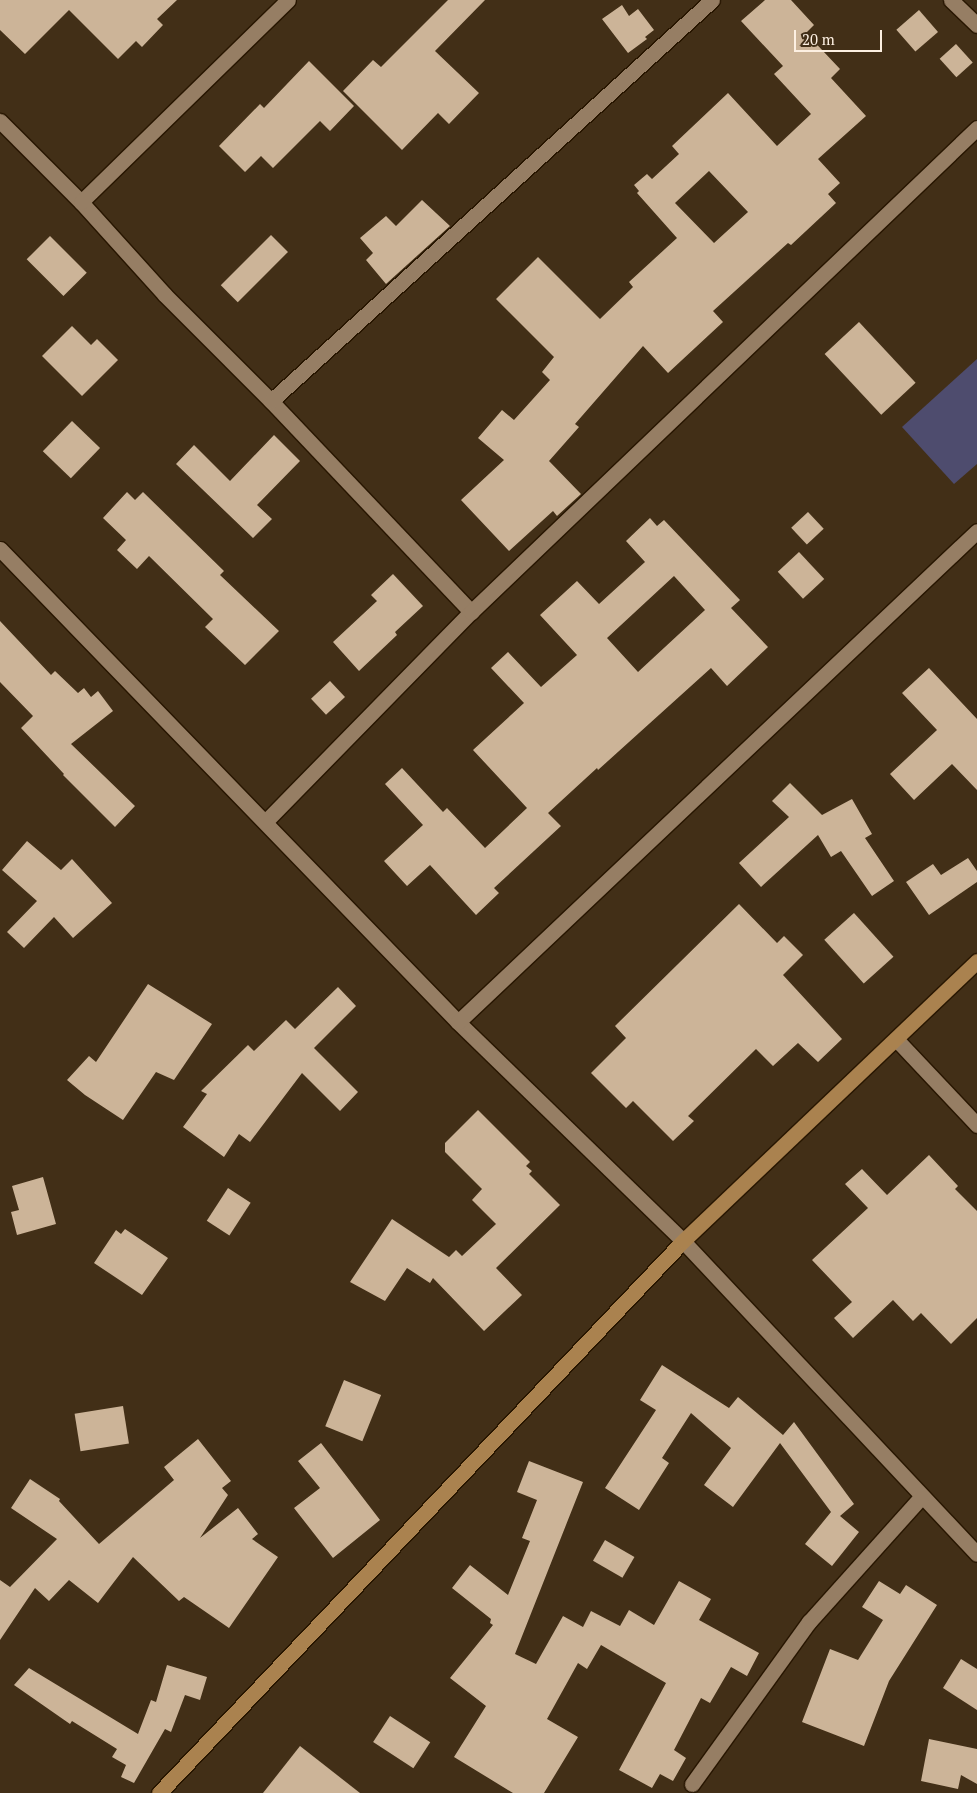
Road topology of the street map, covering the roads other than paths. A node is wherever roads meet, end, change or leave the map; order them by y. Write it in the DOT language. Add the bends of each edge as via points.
graph roads {
  1 [pos="288,0"];
  2 [pos="712,0"];
  3 [pos="951,0"];
  4 [pos="977,25"];
  5 [pos="0,121"];
  6 [pos="977,128"];
  7 [pos="81,202"];
  8 [pos="271,401"];
  9 [pos="977,531"];
  10 [pos="0,549"];
  11 [pos="470,612"];
  12 [pos="266,822"];
  13 [pos="977,962"];
  14 [pos="458,1022"];
  15 [pos="896,1040"];
  16 [pos="977,1125"];
  17 [pos="683,1241"];
  18 [pos="922,1496"];
  19 [pos="977,1554"];
  20 [pos="692,1784"];
  21 [pos="159,1793"];
  1 -- 7 [label="street"];
  2 -- 8 [label="street"];
  3 -- 4 [label="street"];
  5 -- 7 [label="street"];
  6 -- 11 [label="street"];
  7 -- 8 [label="street" via="165,295"];
  8 -- 11 [label="street"];
  9 -- 14 [label="street"];
  10 -- 12 [label="street"];
  11 -- 12 [label="street"];
  12 -- 14 [label="street"];
  13 -- 15 [label="street"];
  14 -- 17 [label="street"];
  15 -- 16 [label="street"];
  15 -- 17 [label="street"];
  17 -- 18 [label="street"];
  17 -- 21 [label="street"];
  18 -- 19 [label="street"];
  18 -- 20 [label="street" via="809,1622"];
}
